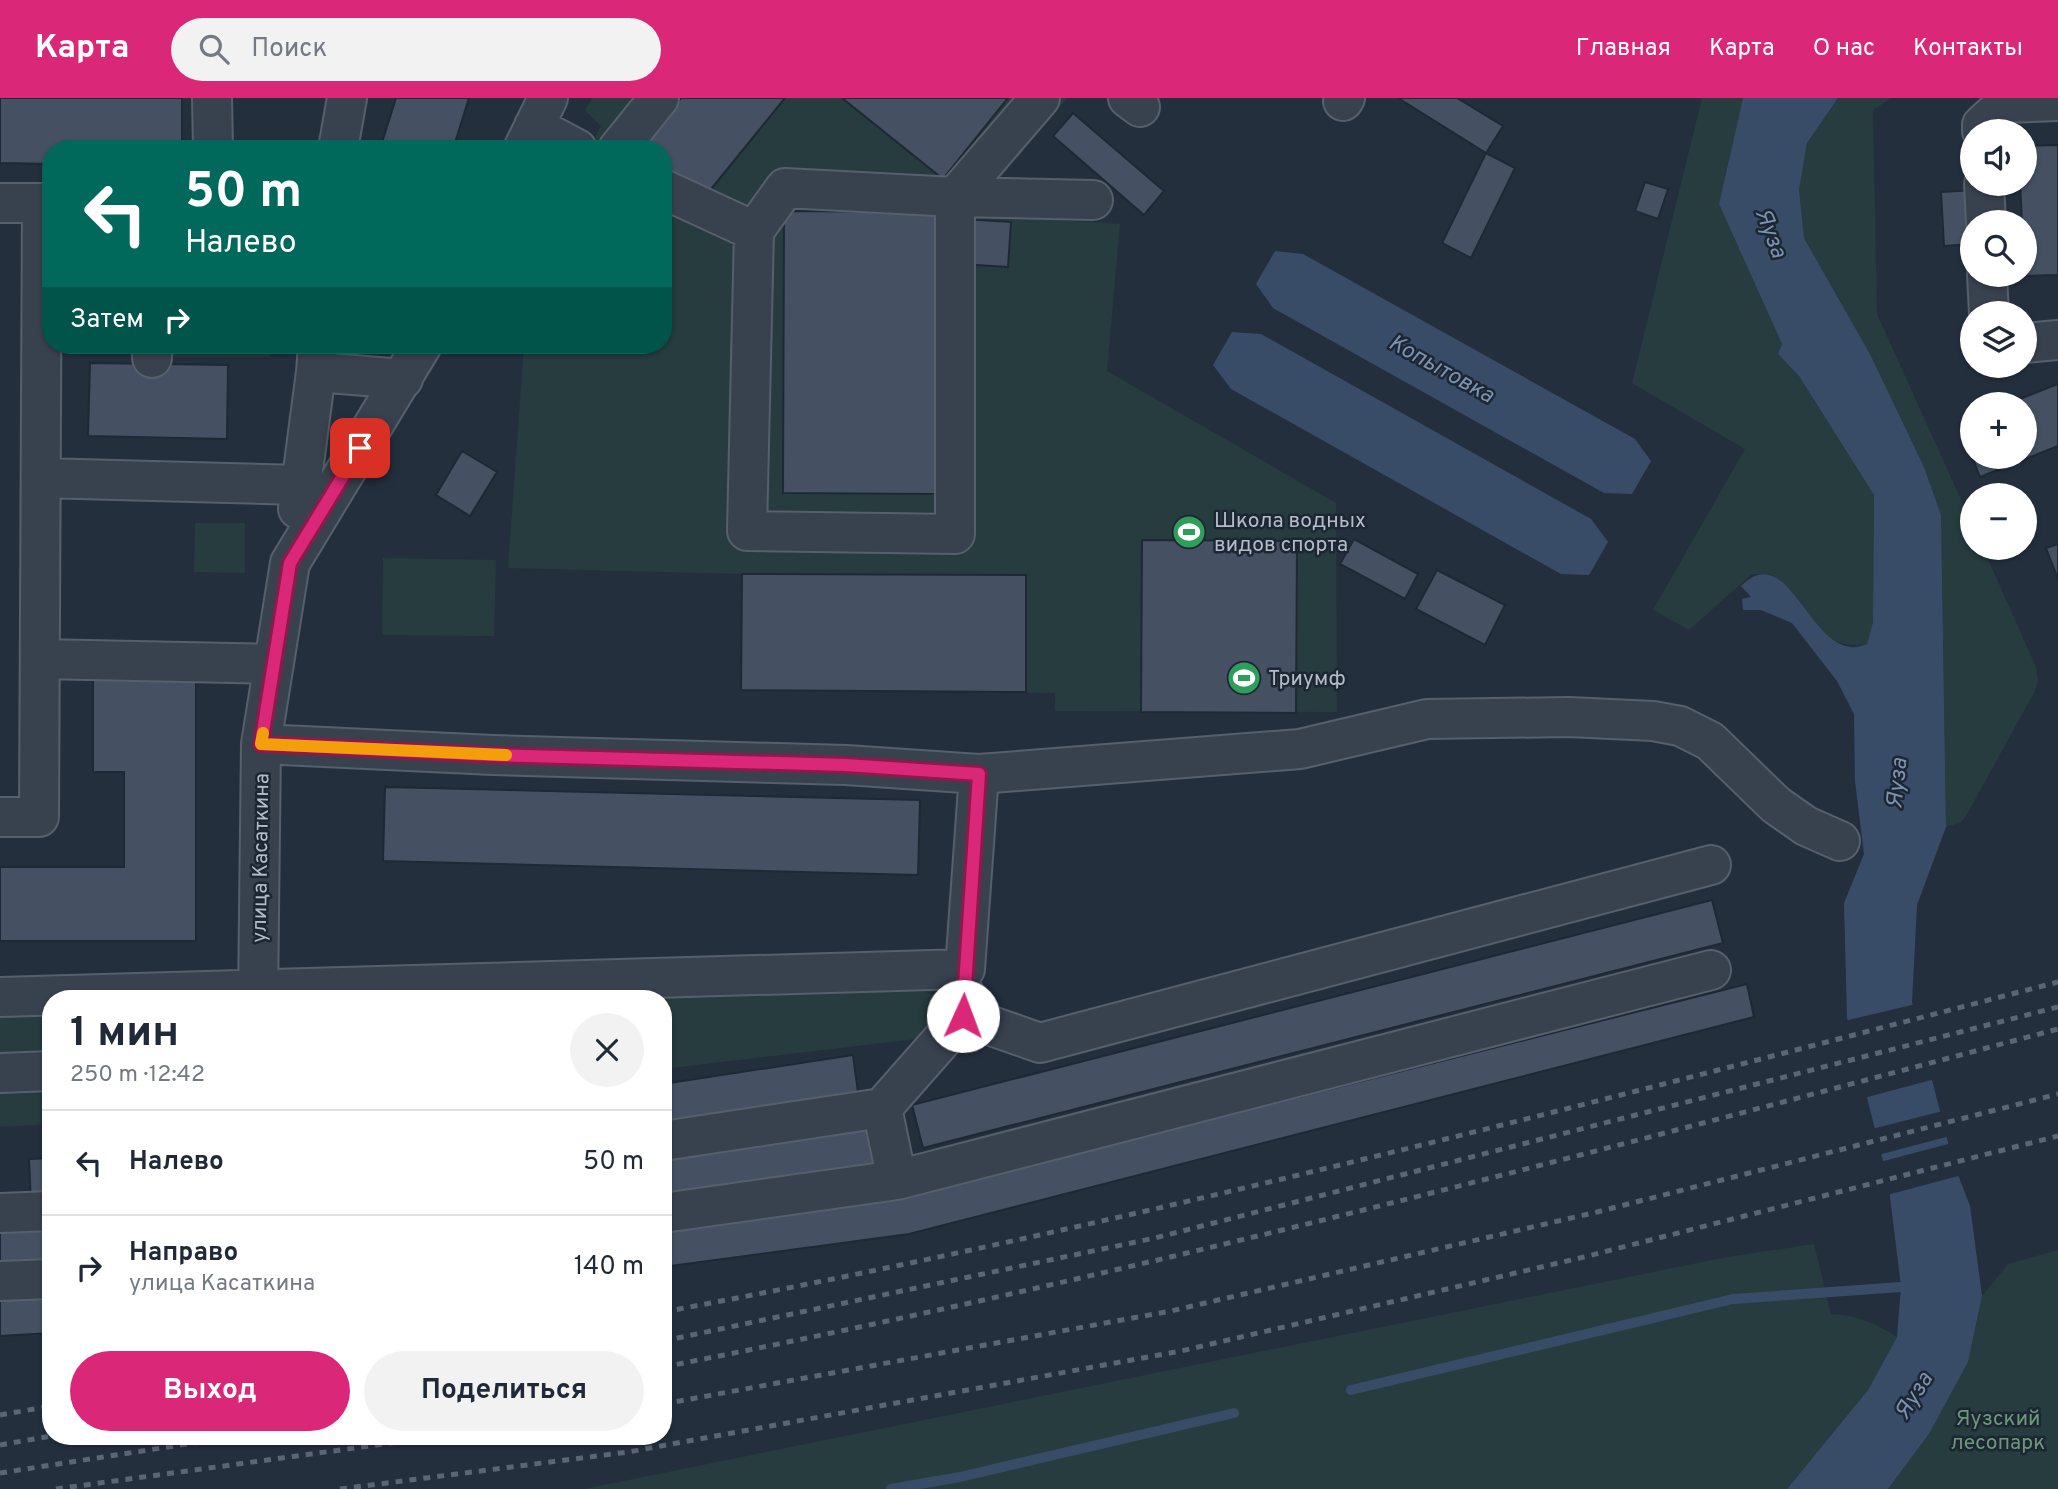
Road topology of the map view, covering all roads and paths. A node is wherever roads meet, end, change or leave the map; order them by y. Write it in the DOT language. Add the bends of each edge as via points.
graph roads {
  1 [pos="212,98"];
  2 [pos="347,98"];
  3 [pos="659,98"];
  4 [pos="1040,98"];
  5 [pos="2058,101"];
  6 [pos="1989,119"];
  7 [pos="535,124"];
  8 [pos="213,140"];
  9 [pos="340,140"];
  10 [pos="562,140"];
  11 [pos="625,140"];
  12 [pos="672,193"];
  13 [pos="955,197"];
  14 [pos="1093,200"];
  15 [pos="0,203"];
  16 [pos="42,203"];
  17 [pos="754,231"];
  18 [pos="2058,340"];
  19 [pos="2037,343"];
  20 [pos="45,354"];
  21 [pos="417,354"];
  22 [pos="317,358"];
  23 [pos="403,379"];
  24 [pos="41,478"];
  25 [pos="302,485"];
  26 [pos="290,563"];
  27 [pos="40,659"];
  28 [pos="274,664"];
  29 [pos="261,744"];
  30 [pos="979,774"];
  31 [pos="0,817"];
  32 [pos="1840,841"];
  33 [pos="1712,865"];
  34 [pos="965,970"];
  35 [pos="1712,970"];
  36 [pos="258,990"];
  37 [pos="399,990"];
  38 [pos="0,997"];
  39 [pos="42,997"];
  40 [pos="963,1016"];
  41 [pos="42,1071"];
  42 [pos="0,1073"];
  43 [pos="882,1108"];
  44 [pos="672,1140"];
  45 [pos="897,1180"];
  46 [pos="42,1211"];
  47 [pos="672,1212"];
  48 [pos="0,1213"];
  49 [pos="42,1280"];
  50 [pos="0,1282"];
  1 -- 8 [label="street"];
  2 -- 9 [label="street"];
  3 -- 11 [label="street"];
  4 -- 13 [label="street"];
  5 -- 6 [label="street" via="2006,103"];
  7 -- 10 [label="street"];
  12 -- 17 [label="street"];
  13 -- 14 [label="street"];
  13 -- 17 [label="street" via="785,188"];
  13 -- 17 [label="street" via="955,534 747,531"];
  15 -- 16 [label="street"];
  18 -- 19 [label="street"];
  20 -- 24 [label="street"];
  21 -- 23 [label="street, улица Касаткина"];
  22 -- 23 [label="street"];
  22 -- 25 [label="street"];
  23 -- 26 [label="street, улица Касаткина"];
  24 -- 25 [label="street"];
  24 -- 27 [label="street"];
  25 -- 26 [label="street"];
  26 -- 28 [label="street, улица Касаткина"];
  27 -- 28 [label="street"];
  27 -- 31 [label="street" via="39,817"];
  28 -- 29 [label="street, улица Касаткина"];
  29 -- 30 [label="street"];
  29 -- 36 [label="street, улица Касаткина"];
  30 -- 32 [label="street" via="1300,748 1427,719 1653,721 1681,726 1710,741 1776,805 1806,826"];
  30 -- 34 [label="street"];
  33 -- 40 [label="street" via="1040,1043"];
  34 -- 37 [label="street"];
  34 -- 40 [label="street"];
  35 -- 45 [label="street"];
  38 -- 39 [label="street"];
  40 -- 43 [label="street"];
  41 -- 42 [label="street"];
  43 -- 44 [label="street"];
  43 -- 45 [label="street"];
  45 -- 47 [label="street"];
  46 -- 48 [label="street"];
  49 -- 50 [label="street"];
}
